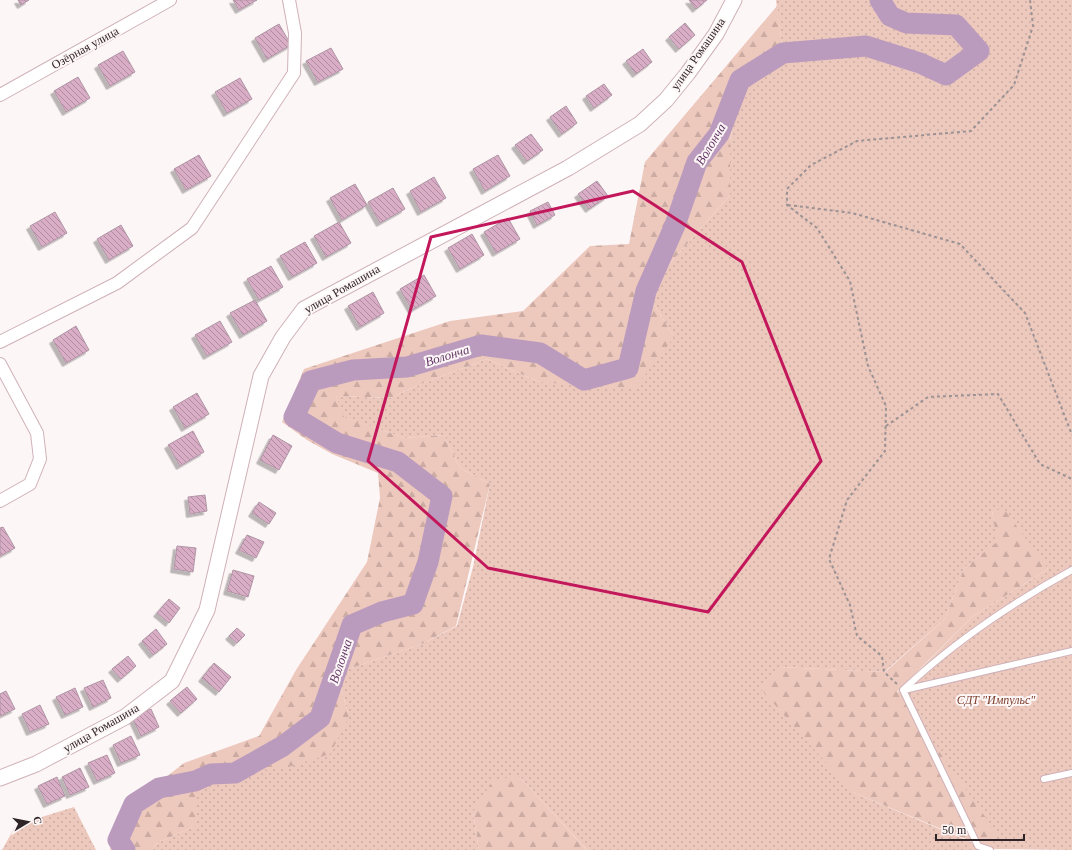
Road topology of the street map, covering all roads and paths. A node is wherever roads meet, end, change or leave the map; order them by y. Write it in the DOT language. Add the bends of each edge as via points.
graph roads {
  1 [pos="170,0"];
  2 [pos="289,0"];
  3 [pos="734,0"];
  4 [pos="1030,0"];
  5 [pos="0,96"];
  6 [pos="787,205"];
  7 [pos="0,342"];
  8 [pos="0,364"];
  9 [pos="886,426"];
  10 [pos="1072,435"];
  11 [pos="1072,479"];
  12 [pos="0,501"];
  13 [pos="1072,570"];
  14 [pos="1072,651"];
  15 [pos="903,690"];
  16 [pos="1072,773"];
  17 [pos="0,778"];
  18 [pos="1044,779"];
  19 [pos="990,850"];
  1 -- 5 [label="street, Озёрная улица"];
  2 -- 7 [label="street" via="295,33 294,73 192,228 117,283"];
  3 -- 17 [label="street, улица Ромашина" via="716,34 688,73 666,100 640,124 568,168 304,309 282,337 261,376 208,610 172,681 125,717 36,764"];
  4 -- 6 [label="path" via="1033,26 1014,85 970,131 857,141 811,165 787,189"];
  6 -- 9 [label="path" via="816,228 850,281 868,366 886,406"];
  6 -- 10 [label="path" via="852,213 960,244 1025,313"];
  8 -- 12 [label="street" via="37,433 40,459 30,484"];
  9 -- 11 [label="path" via="928,397 998,394 1040,464"];
  9 -- 15 [label="path" via="885,451 847,500 829,559 850,605 857,636 882,656 884,672"];
  13 -- 15 [label="lane" via="1023,598 922,672"];
  14 -- 15 [label="lane"];
  15 -- 19 [label="lane" via="978,846"];
  16 -- 18 [label="lane"];
}
